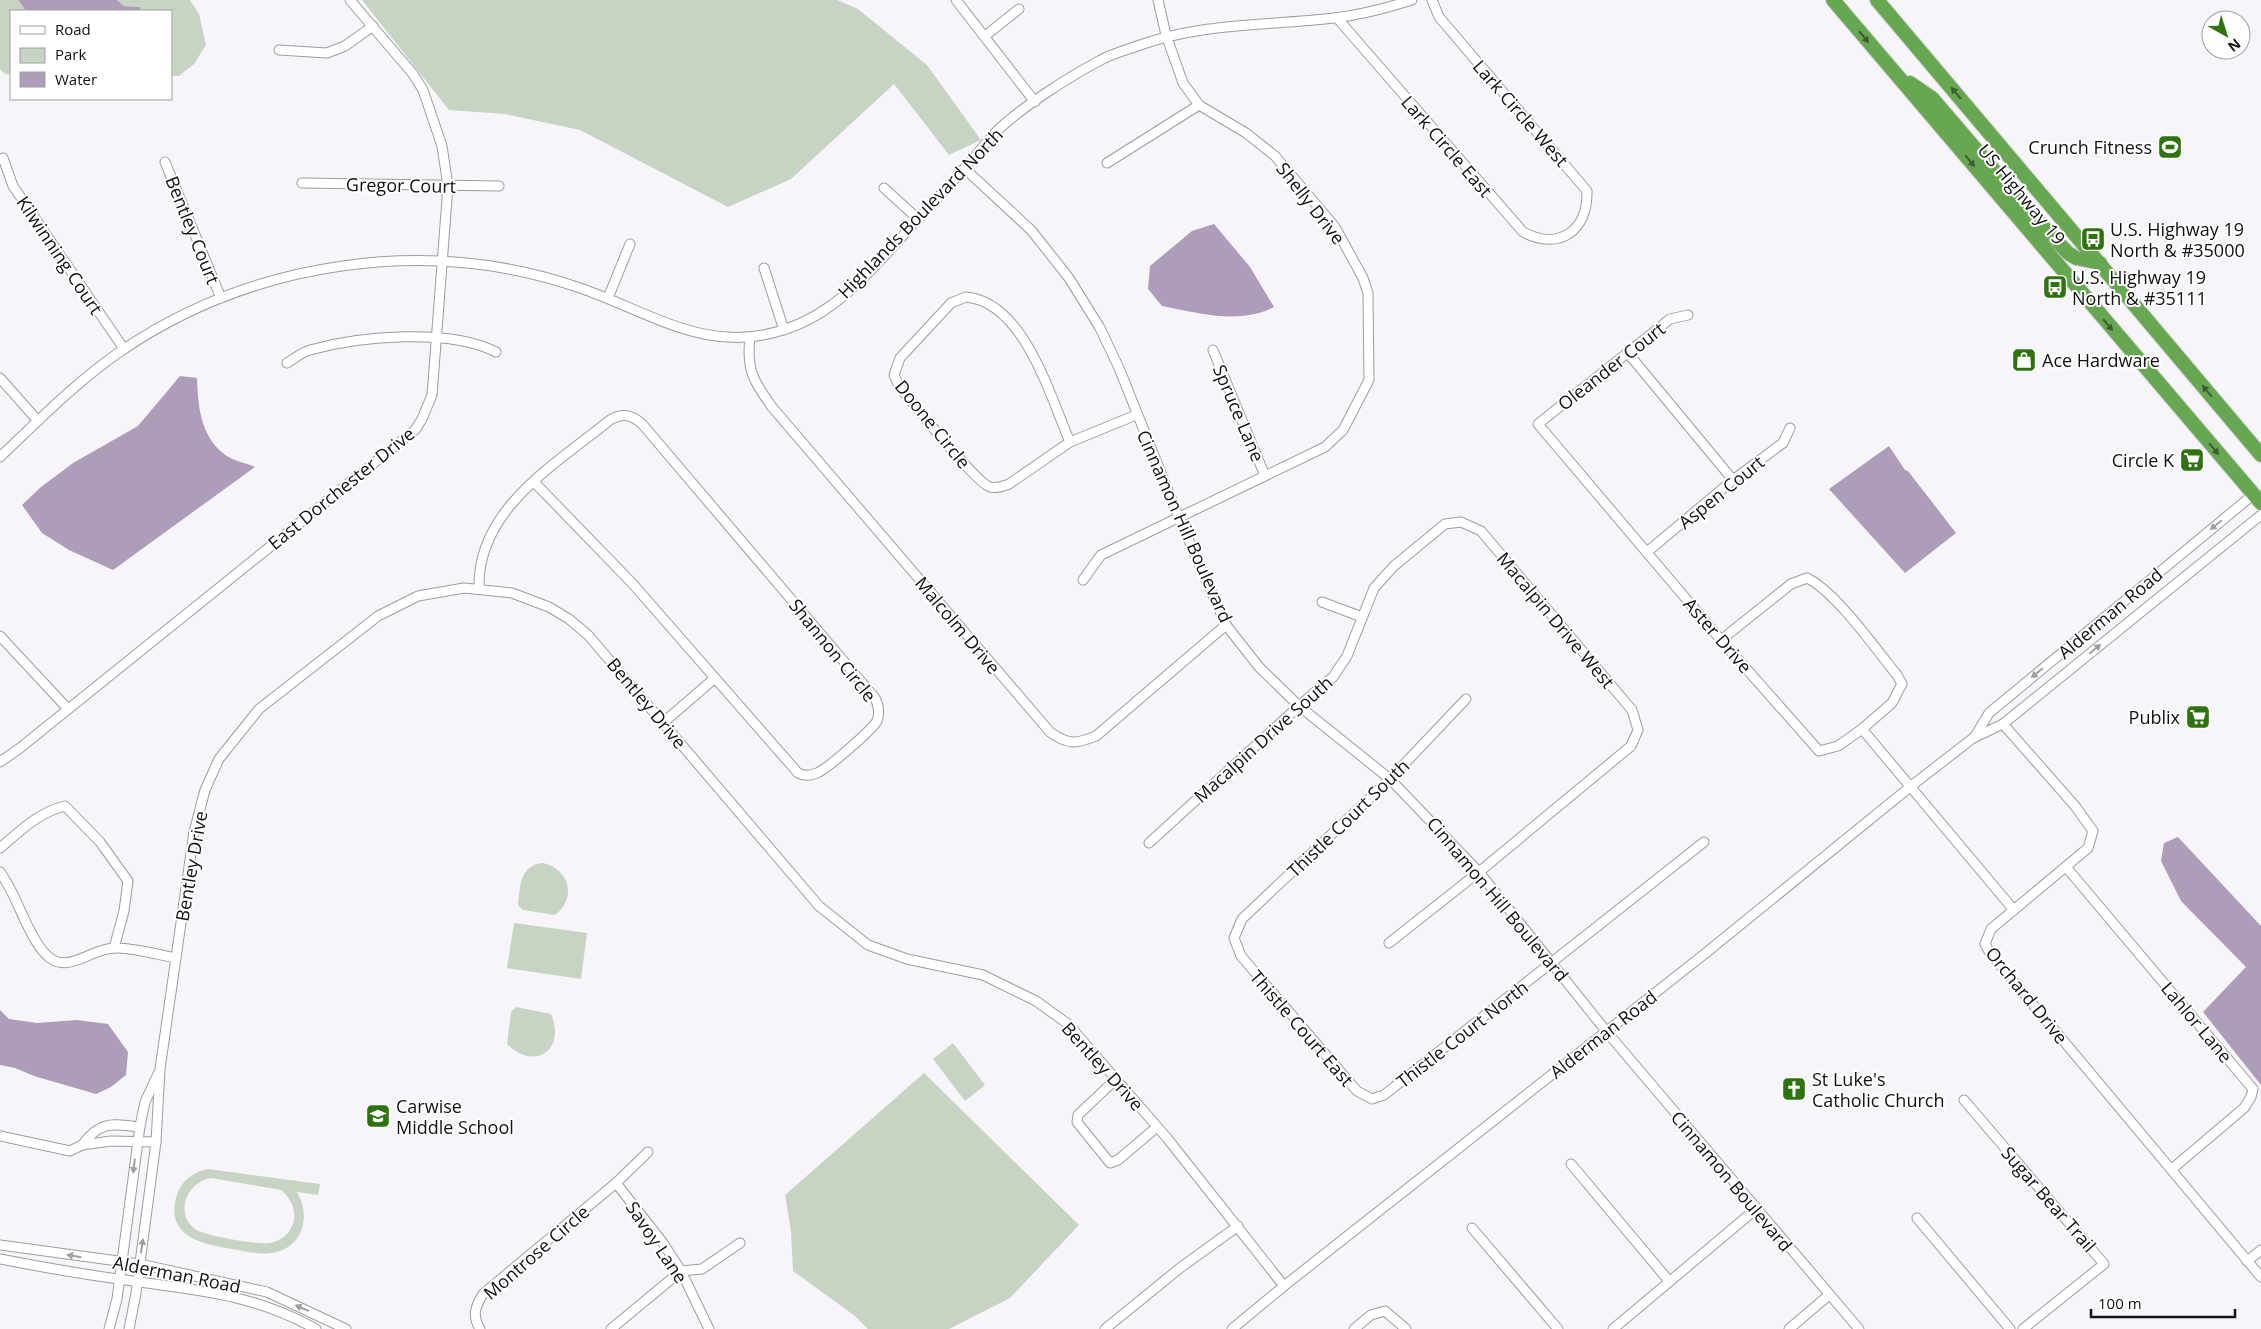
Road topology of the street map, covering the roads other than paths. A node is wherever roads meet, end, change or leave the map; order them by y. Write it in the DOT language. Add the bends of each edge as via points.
graph roads {
  1 [pos="350,0"];
  2 [pos="956,0"];
  3 [pos="1158,0"];
  4 [pos="1412,0"];
  5 [pos="1432,0"];
  6 [pos="1833,0"];
  7 [pos="1877,0"];
  8 [pos="1019,9"];
  9 [pos="1337,18"];
  10 [pos="373,26"];
  11 [pos="1166,35"];
  12 [pos="985,36"];
  13 [pos="278,50"];
  14 [pos="1897,75"];
  15 [pos="1035,102"];
  16 [pos="1198,105"];
  17 [pos="3,158"];
  18 [pos="165,162"];
  19 [pos="1107,163"];
  20 [pos="965,169"];
  21 [pos="302,183"];
  22 [pos="448,186"];
  23 [pos="499,186"];
  24 [pos="884,188"];
  25 [pos="918,218"];
  26 [pos="1574,230"];
  27 [pos="630,244"];
  28 [pos="441,262"];
  29 [pos="2100,263"];
  30 [pos="764,268"];
  31 [pos="221,298"];
  32 [pos="608,298"];
  33 [pos="1688,315"];
  34 [pos="784,330"];
  35 [pos="437,338"];
  36 [pos="750,338"];
  37 [pos="124,349"];
  38 [pos="1213,350"];
  39 [pos="496,352"];
  40 [pos="1627,352"];
  41 [pos="287,363"];
  42 [pos="0,378"];
  43 [pos="1136,414"];
  44 [pos="38,420"];
  45 [pos="1538,424"];
  46 [pos="1790,428"];
  47 [pos="1070,442"];
  48 [pos="2261,455"];
  49 [pos="0,457"];
  50 [pos="1265,476"];
  51 [pos="1733,480"];
  52 [pos="534,482"];
  53 [pos="2258,499"];
  54 [pos="2261,515"];
  55 [pos="1179,518"];
  56 [pos="1461,522"];
  57 [pos="1647,552"];
  58 [pos="1083,580"];
  59 [pos="479,588"];
  60 [pos="1322,602"];
  61 [pos="1362,617"];
  62 [pos="1226,625"];
  63 [pos="0,636"];
  64 [pos="1721,640"];
  65 [pos="715,678"];
  66 [pos="1466,699"];
  67 [pos="1299,706"];
  68 [pos="68,709"];
  69 [pos="664,722"];
  70 [pos="2003,724"];
  71 [pos="1862,729"];
  72 [pos="1973,738"];
  73 [pos="0,762"];
  74 [pos="1390,779"];
  75 [pos="1910,787"];
  76 [pos="1704,842"];
  77 [pos="1149,843"];
  78 [pos="0,848"];
  79 [pos="2066,867"];
  80 [pos="0,872"];
  81 [pos="1479,872"];
  82 [pos="2013,910"];
  83 [pos="1234,938"];
  84 [pos="1389,943"];
  85 [pos="114,948"];
  86 [pos="176,958"];
  87 [pos="1552,962"];
  88 [pos="1606,1031"];
  89 [pos="160,1069"];
  90 [pos="1115,1080"];
  91 [pos="1384,1095"];
  92 [pos="1964,1100"];
  93 [pos="140,1127"];
  94 [pos="1157,1127"];
  95 [pos="97,1129"];
  96 [pos="0,1136"];
  97 [pos="100,1142"];
  98 [pos="137,1142"];
  99 [pos="156,1142"];
  100 [pos="82,1145"];
  101 [pos="648,1152"];
  102 [pos="1571,1164"];
  103 [pos="2172,1169"];
  104 [pos="616,1183"];
  105 [pos="1756,1209"];
  106 [pos="1917,1218"];
  107 [pos="1238,1226"];
  108 [pos="1472,1228"];
  109 [pos="740,1244"];
  110 [pos="0,1245"];
  111 [pos="2261,1250"];
  112 [pos="0,1260"];
  113 [pos="2247,1261"];
  114 [pos="121,1262"];
  115 [pos="140,1264"];
  116 [pos="681,1271"];
  117 [pos="2261,1277"];
  118 [pos="119,1278"];
  119 [pos="1669,1281"];
  120 [pos="137,1282"];
  121 [pos="1284,1286"];
  122 [pos="1829,1294"];
  123 [pos="109,1329"];
  124 [pos="128,1329"];
  125 [pos="316,1329"];
  126 [pos="346,1329"];
  127 [pos="480,1329"];
  128 [pos="610,1329"];
  129 [pos="709,1329"];
  130 [pos="1105,1329"];
  131 [pos="1232,1329"];
  132 [pos="1354,1329"];
  133 [pos="1406,1329"];
  134 [pos="1558,1329"];
  135 [pos="1613,1329"];
  136 [pos="1788,1329"];
  137 [pos="1859,1329"];
  138 [pos="2010,1329"];
  139 [pos="2024,1329"];
  1 -- 10 [label="street, East Dorchester Drive"];
  2 -- 12 [label="street"];
  3 -- 11 [label="street, Shelly Drive"];
  4 -- 9 [label="street, Highlands Boulevard North"];
  5 -- 26 [label="street, Lark Circle West" via="1439,17 1587,191 1582,221"];
  6 -- 14 [label="highway, US Highway 19, one-way"];
  29 -- 7 [label="highway, US Highway 19, one-way"];
  8 -- 12 [label="street"];
  9 -- 11 [label="street, Highlands Boulevard North" via="1220,26"];
  9 -- 26 [label="street, Lark Circle East" via="1523,232 1536,239 1550,239 1563,237"];
  10 -- 13 [label="street" via="345,46 326,53"];
  10 -- 22 [label="street, East Dorchester Drive" via="423,90 442,146"];
  11 -- 15 [label="street, Highlands Boulevard North" via="1102,58"];
  11 -- 16 [label="street, Shelly Drive" via="1183,83"];
  12 -- 15 [label="street"];
  14 -- 29 [label="highway" via="1932,98 2068,253"];
  14 -- 53 [label="highway, US Highway 19, one-way"];
  15 -- 20 [label="street, Highlands Boulevard North" via="999,129"];
  16 -- 19 [label="street"];
  16 -- 50 [label="street, Shelly Drive" via="1246,133 1275,156 1335,227 1368,293 1369,380 1352,415 1343,430 1325,447"];
  17 -- 37 [label="street, Kilwinning Court" via="13,186"];
  18 -- 31 [label="street, Bentley Court"];
  20 -- 25 [label="street, Highlands Boulevard North"];
  20 -- 43 [label="street, Cinnamon Hill Boulevard" via="1031,230 1069,278 1100,328"];
  21 -- 22 [label="street, Gregor Court"];
  22 -- 23 [label="street, Gregor Court"];
  22 -- 28 [label="street, East Dorchester Drive"];
  24 -- 25 [label="street"];
  25 -- 34 [label="street, Highlands Boulevard North" via="845,296 808,320"];
  27 -- 32 [label="street"];
  28 -- 31 [label="street, Highlands Boulevard North" via="401,260 320,270 252,286"];
  28 -- 32 [label="street, Highlands Boulevard North" via="506,268"];
  28 -- 35 [label="street, East Dorchester Drive"];
  48 -- 29 [label="highway, US Highway 19, one-way"];
  30 -- 34 [label="street"];
  31 -- 37 [label="street, Highlands Boulevard North" via="166,324"];
  32 -- 36 [label="street, Highlands Boulevard North" via="685,331"];
  33 -- 40 [label="street, Oleander Court" via="1670,319"];
  34 -- 36 [label="street, Highlands Boulevard North"];
  35 -- 39 [label="street" via="481,344"];
  35 -- 41 [label="street" via="367,340 308,350"];
  35 -- 68 [label="street, East Dorchester Drive" via="432,396 415,430"];
  36 -- 62 [label="street, Malcolm Drive" via="748,357 755,383 772,407 1050,732 1064,742 1082,742 1096,736"];
  37 -- 44 [label="street, Highlands Boulevard North" via="77,384"];
  38 -- 50 [label="street, Spruce Lane"];
  40 -- 45 [label="street, Oleander Court"];
  40 -- 51 [label="street"];
  42 -- 44 [label="street"];
  43 -- 47 [label="street, Doone Circle"];
  43 -- 55 [label="street, Cinnamon Hill Boulevard"];
  44 -- 49 [label="street, Highlands Boulevard North"];
  45 -- 57 [label="street, Aster Drive"];
  46 -- 51 [label="street, Aspen Court" via="1783,443"];
  47 -- 47 [label="street, Doone Circle" via="1009,484 989,487 973,474 900,388 894,374 900,358 951,303 966,297 977,298 997,308 1030,347"];
  50 -- 55 [label="street, Shelly Drive"];
  51 -- 57 [label="street, Aspen Court"];
  52 -- 59 [label="street, Shannon Circle" via="514,501 495,527 482,556"];
  52 -- 65 [label="street, Shannon Circle" via="632,583"];
  52 -- 65 [label="street, Shannon Circle" via="614,418 628,415 638,420 875,698 879,708 878,719 820,772 801,774 790,767"];
  53 -- 72 [label="street, Alderman Road, one-way" via="1989,713"];
  70 -- 54 [label="street, Alderman Road, one-way"];
  55 -- 58 [label="street, Shelly Drive" via="1101,554"];
  55 -- 62 [label="street, Cinnamon Hill Boulevard"];
  56 -- 61 [label="street, Macalpin Drive South" via="1445,524 1394,566 1374,588"];
  56 -- 81 [label="street, Macalpin Drive West" via="1481,531 1632,710 1638,730 1631,746"];
  57 -- 64 [label="street, Aster Drive"];
  59 -- 69 [label="street, Bentley Drive" via="523,596 569,619 598,645"];
  59 -- 86 [label="street, Bentley Drive" via="430,593 387,610 259,709 242,729 219,759 205,790 194,832"];
  60 -- 61 [label="street"];
  61 -- 67 [label="street, Macalpin Drive South" via="1347,656 1333,677"];
  62 -- 67 [label="street, Cinnamon Hill Boulevard" via="1259,667"];
  63 -- 68 [label="street"];
  64 -- 71 [label="street, Aster Drive" via="1819,751 1838,746"];
  64 -- 71 [label="street" via="1792,584 1807,578 1820,584 1902,684 1892,703"];
  65 -- 69 [label="street"];
  66 -- 74 [label="street, Thistle Court South"];
  67 -- 74 [label="street, Cinnamon Hill Boulevard"];
  67 -- 77 [label="street, Macalpin Drive South"];
  68 -- 73 [label="street, East Dorchester Drive"];
  69 -- 90 [label="street, Bentley Drive" via="822,908 868,944 907,959 983,975 1036,1001 1068,1024"];
  70 -- 72 [label="street, Alderman Road"];
  70 -- 79 [label="street, Orchard Drive" via="2075,806 2092,831 2088,848"];
  71 -- 75 [label="street"];
  72 -- 75 [label="street, Alderman Road"];
  74 -- 81 [label="street, Cinnamon Hill Boulevard"];
  74 -- 83 [label="street, Thistle Court South" via="1242,919"];
  75 -- 82 [label="street"];
  75 -- 88 [label="street, Alderman Road"];
  76 -- 87 [label="street, Thistle Court North"];
  78 -- 85 [label="street" via="32,821 54,808 65,806 100,842 128,881"];
  79 -- 82 [label="street, Orchard Drive"];
  79 -- 103 [label="street, Lahlor Lane" via="2253,1089 2244,1108"];
  80 -- 85 [label="street" via="15,894 41,949 52,962 63,963"];
  81 -- 84 [label="street"];
  81 -- 87 [label="street, Cinnamon Hill Boulevard"];
  82 -- 103 [label="street, Orchard Drive" via="1991,929 1984,944"];
  83 -- 91 [label="street, Thistle Court East" via="1241,956 1357,1091 1372,1099"];
  85 -- 86 [label="street"];
  86 -- 89 [label="street, Bentley Drive"];
  87 -- 88 [label="street, Cinnamon Hill Boulevard"];
  87 -- 91 [label="street, Thistle Court North"];
  88 -- 105 [label="street, Cinnamon Boulevard"];
  88 -- 121 [label="street, Alderman Road"];
  89 -- 93 [label="street, Bentley Drive" via="145,1102"];
  89 -- 99 [label="street, Bentley Drive"];
  90 -- 94 [label="street, Bentley Drive"];
  90 -- 94 [label="street" via="1078,1116 1077,1122 1110,1163"];
  92 -- 139 [label="street, Sugar Bear Trail" via="2104,1264"];
  93 -- 95 [label="street" via="112,1124"];
  93 -- 98 [label="street, Bentley Drive"];
  94 -- 107 [label="street, Bentley Drive"];
  95 -- 97 [label="street"];
  95 -- 100 [label="street"];
  96 -- 100 [label="street" via="70,1151"];
  97 -- 98 [label="street"];
  97 -- 100 [label="street"];
  98 -- 99 [label="street"];
  98 -- 114 [label="street, Bentley Drive, one-way"];
  115 -- 99 [label="street, Bentley Drive, one-way"];
  101 -- 104 [label="street, Montrose Circle"];
  102 -- 119 [label="street"];
  103 -- 113 [label="street, Orchard Drive"];
  104 -- 116 [label="street, Savoy Lane"];
  104 -- 127 [label="street, Montrose Circle" via="483,1294 474,1318"];
  105 -- 119 [label="street"];
  105 -- 122 [label="street, Cinnamon Boulevard"];
  106 -- 138 [label="street"];
  107 -- 121 [label="street, Bentley Drive"];
  107 -- 130 [label="street"];
  108 -- 134 [label="street"];
  109 -- 116 [label="street" via="702,1269"];
  114 -- 110 [label="street, Alderman Road, one-way"];
  111 -- 113 [label="street"];
  112 -- 118 [label="street, Alderman Road"];
  113 -- 117 [label="street, Orchard Drive"];
  114 -- 115 [label="street, Alderman Road"];
  114 -- 118 [label="street, Bentley Drive"];
  115 -- 120 [label="street, Bentley Drive"];
  126 -- 115 [label="street, Alderman Road, one-way" via="267,1292"];
  116 -- 128 [label="street"];
  116 -- 129 [label="street, Savoy Lane"];
  118 -- 120 [label="street, Alderman Road"];
  118 -- 123 [label="street, Bentley Drive"];
  119 -- 135 [label="street"];
  120 -- 124 [label="street, Bentley Drive"];
  120 -- 125 [label="street, Alderman Road" via="200,1289 248,1300"];
  121 -- 131 [label="street, Alderman Road"];
  122 -- 136 [label="street"];
  122 -- 137 [label="street, Cinnamon Boulevard"];
  132 -- 133 [label="street" via="1371,1315 1385,1311"];
}
